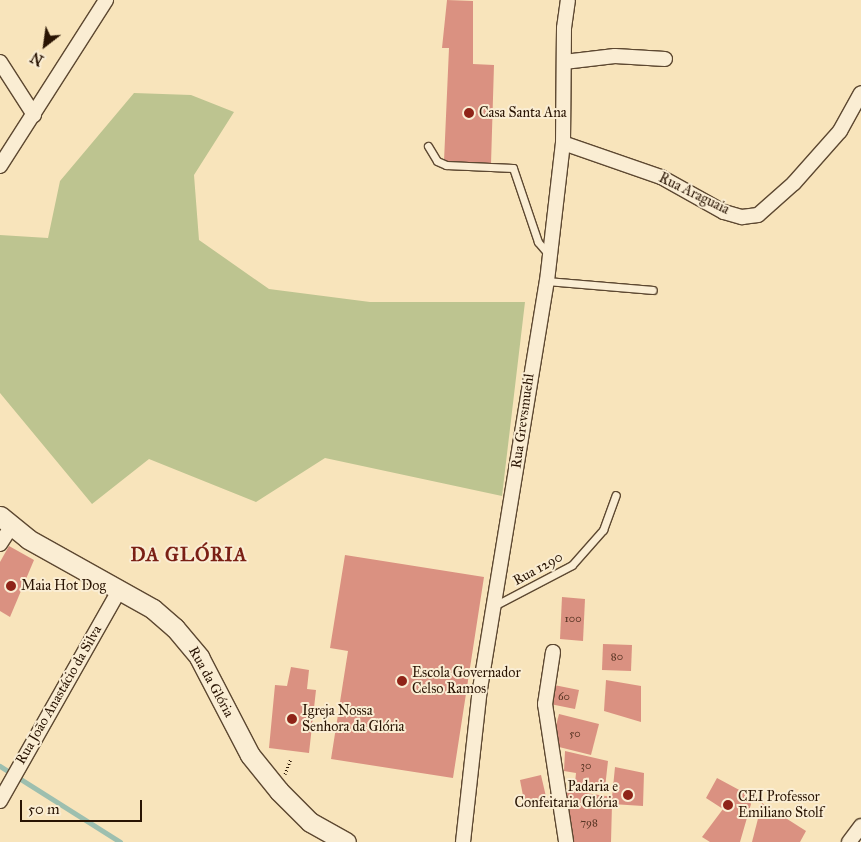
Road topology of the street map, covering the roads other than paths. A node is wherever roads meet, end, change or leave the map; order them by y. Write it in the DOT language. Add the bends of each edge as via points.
graph roads {
  1 [pos="106,0"];
  2 [pos="568,0"];
  3 [pos="665,59"];
  4 [pos="0,62"];
  5 [pos="564,62"];
  6 [pos="861,93"];
  7 [pos="34,116"];
  8 [pos="563,143"];
  9 [pos="428,146"];
  10 [pos="0,166"];
  11 [pos="550,256"];
  12 [pos="547,281"];
  13 [pos="654,290"];
  14 [pos="616,494"];
  15 [pos="6,521"];
  16 [pos="0,544"];
  17 [pos="119,591"];
  18 [pos="494,606"];
  19 [pos="553,652"];
  20 [pos="2,795"];
  21 [pos="861,826"];
  22 [pos="346,842"];
  23 [pos="463,842"];
  24 [pos="566,842"];
  25 [pos="849,842"];
  1 -- 7 [label="street"];
  2 -- 5 [label="street, Rua Grevsmuehl"];
  3 -- 5 [label="street" via="615,56"];
  4 -- 7 [label="street"];
  5 -- 8 [label="street, Rua Grevsmuehl"];
  6 -- 8 [label="street, Rua Araguaia" via="840,131 794,183 758,215 742,217 724,212 661,177"];
  7 -- 10 [label="street"];
  8 -- 11 [label="street, Rua Grevsmuehl"];
  9 -- 11 [label="lane" via="437,161 446,164 513,168 538,242"];
  11 -- 12 [label="street, Rua Grevsmuehl"];
  12 -- 13 [label="lane"];
  12 -- 18 [label="street, Rua Grevsmuehl"];
  14 -- 18 [label="lane, Rua 1290" via="603,530 572,566"];
  15 -- 16 [label="street"];
  15 -- 17 [label="street, Rua da Glória"];
  17 -- 20 [label="street, Rua João Anastácio da Silva"];
  17 -- 22 [label="street, Rua da Glória" via="153,610 189,641 250,755 279,792 310,822"];
  18 -- 23 [label="street, Rua Grevsmuehl" via="480,689"];
  19 -- 24 [label="street" via="545,704"];
  21 -- 25 [label="street"];
}
